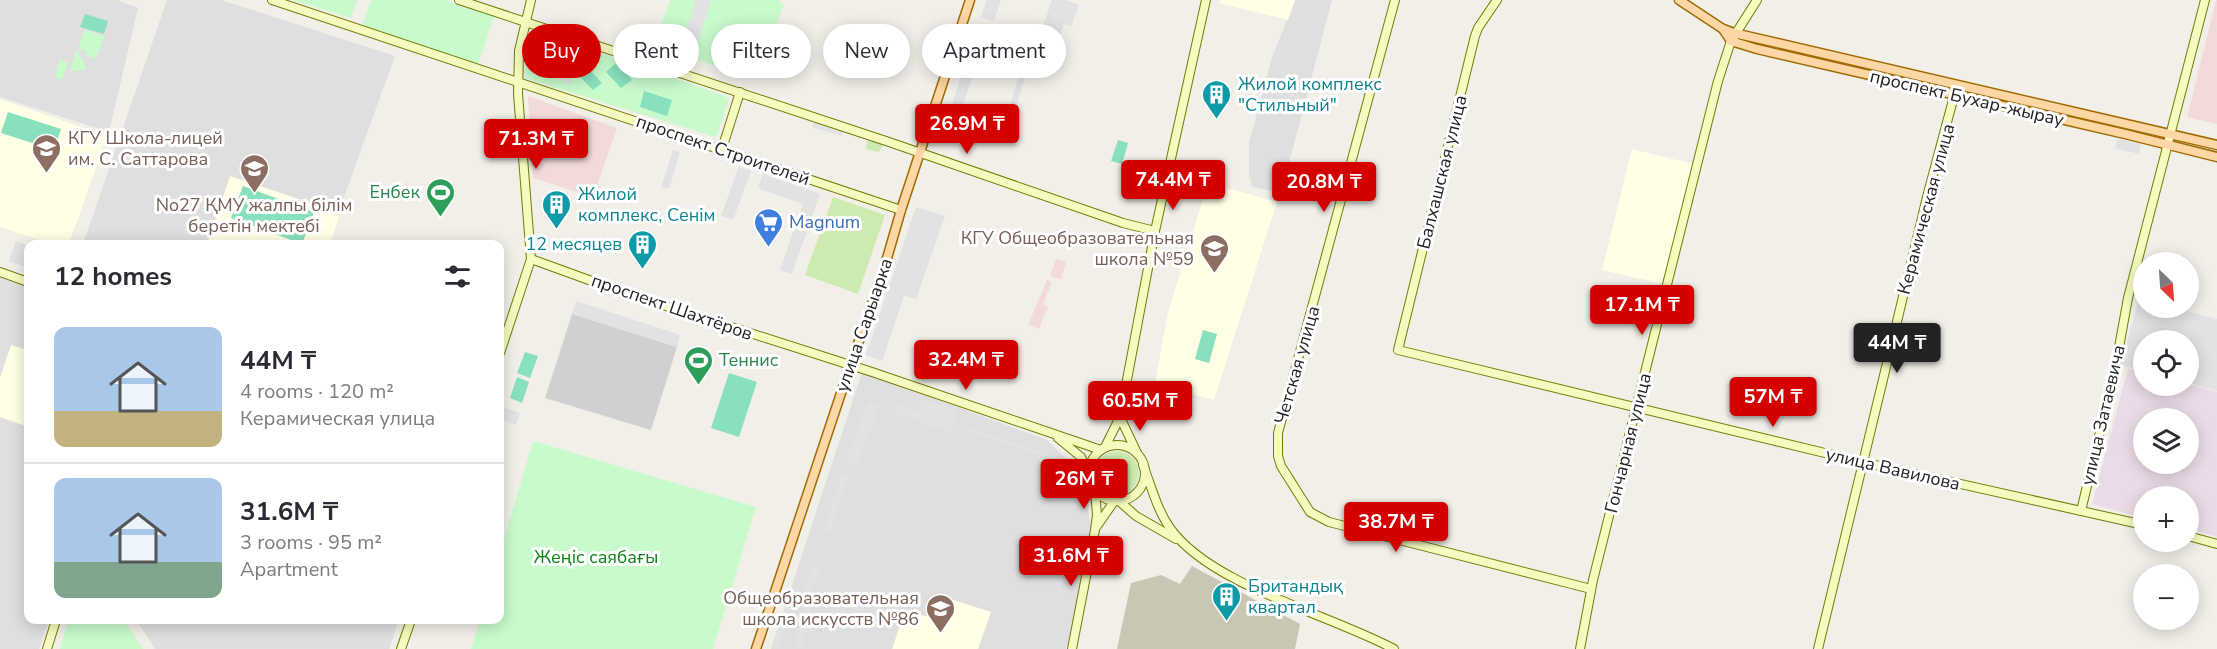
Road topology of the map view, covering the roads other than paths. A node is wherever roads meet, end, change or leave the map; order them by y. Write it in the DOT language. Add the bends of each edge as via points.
graph roads {
  1 [pos="272,0"];
  2 [pos="459,0"];
  3 [pos="531,0"];
  4 [pos="970,0"];
  5 [pos="1206,0"];
  6 [pos="1395,0"];
  7 [pos="1497,0"];
  8 [pos="1679,0"];
  9 [pos="1757,0"];
  10 [pos="2205,0"];
  11 [pos="525,22"];
  12 [pos="1732,37"];
  13 [pos="519,82"];
  14 [pos="1957,85"];
  15 [pos="740,92"];
  16 [pos="1954,95"];
  17 [pos="2172,134"];
  18 [pos="2169,145"];
  19 [pos="2217,145"];
  20 [pos="722,149"];
  21 [pos="920,152"];
  22 [pos="2217,157"];
  23 [pos="901,210"];
  24 [pos="1155,231"];
  25 [pos="531,259"];
  26 [pos="0,272"];
  27 [pos="24,281"];
  28 [pos="504,341"];
  29 [pos="1398,350"];
  30 [pos="850,366"];
  31 [pos="1638,408"];
  32 [pos="1120,417"];
  33 [pos="1053,433"];
  34 [pos="1103,448"];
  35 [pos="1139,457"];
  36 [pos="1862,462"];
  37 [pos="1143,465"];
  38 [pos="1089,477"];
  39 [pos="1095,490"];
  40 [pos="1117,500"];
  41 [pos="2081,511"];
  42 [pos="2133,523"];
  43 [pos="1095,530"];
  44 [pos="2199,539"];
  45 [pos="1180,541"];
  46 [pos="2217,543"];
  47 [pos="1591,589"];
  48 [pos="55,624"];
  49 [pos="410,624"];
  50 [pos="47,649"];
  51 [pos="401,649"];
  52 [pos="756,649"];
  53 [pos="1072,649"];
  54 [pos="1394,649"];
  55 [pos="1580,649"];
  56 [pos="1818,649"];
  1 -- 13 [label="street, проспект Строителей"];
  2 -- 11 [label="street"];
  3 -- 11 [label="street"];
  4 -- 21 [label="main road, улица Сарыарка"];
  5 -- 24 [label="street"];
  6 -- 47 [label="street, Четская улица" via="1278,433 1281,466 1310,512 1329,522"];
  7 -- 29 [label="street, Балхашская улица" via="1475,36"];
  8 -- 12 [label="main road"];
  9 -- 12 [label="street, Гончарная улица"];
  10 -- 17 [label="street, улица Затаевича"];
  11 -- 13 [label="street" via="519,51"];
  11 -- 15 [label="street"];
  12 -- 14 [label="main road, проспект Бухар-жырау"];
  12 -- 16 [label="main road, проспект Бухар-жырау"];
  12 -- 31 [label="street, Гончарная улица"];
  13 -- 20 [label="street, проспект Строителей"];
  13 -- 25 [label="street"];
  14 -- 16 [label="street, Керамическая улица"];
  14 -- 17 [label="main road, проспект Бухар-жырау"];
  15 -- 20 [label="street"];
  15 -- 21 [label="street"];
  16 -- 18 [label="main road, проспект Бухар-жырау"];
  16 -- 36 [label="street, Керамическая улица"];
  17 -- 18 [label="street, улица Затаевича"];
  17 -- 19 [label="main road, проспект Бухар-жырау"];
  18 -- 22 [label="main road, проспект Бухар-жырау"];
  18 -- 41 [label="street, улица Затаевича" via="2128,298"];
  20 -- 23 [label="street, проспект Строителей"];
  21 -- 23 [label="main road, улица Сарыарка"];
  21 -- 24 [label="street"];
  23 -- 30 [label="main road, улица Сарыарка"];
  24 -- 32 [label="street"];
  25 -- 28 [label="street"];
  25 -- 30 [label="street, проспект Шахтёров"];
  26 -- 27 [label="street"];
  29 -- 31 [label="street, улица Вавилова"];
  30 -- 33 [label="street, проспект Шахтёров"];
  30 -- 52 [label="main road, улица Сарыарка"];
  31 -- 36 [label="street, улица Вавилова"];
  31 -- 47 [label="street, Гончарная улица"];
  32 -- 34 [label="street"];
  32 -- 35 [label="street"];
  33 -- 34 [label="street, проспект Шахтёров"];
  33 -- 38 [label="street" via="1081,457"];
  34 -- 35 [label="street" via="1124,446"];
  34 -- 38 [label="street" via="1091,462"];
  35 -- 37 [label="street"];
  36 -- 41 [label="street, улица Вавилова"];
  36 -- 56 [label="street, Керамическая улица"];
  37 -- 40 [label="street" via="1140,487 1129,497"];
  37 -- 45 [label="street" via="1162,513"];
  38 -- 39 [label="street"];
  39 -- 40 [label="street"];
  39 -- 43 [label="street"];
  40 -- 43 [label="street"];
  40 -- 45 [label="street" via="1136,516"];
  41 -- 42 [label="street, улица Вавилова"];
  43 -- 53 [label="street"];
  44 -- 46 [label="street"];
  45 -- 54 [label="street" via="1226,573"];
  47 -- 55 [label="street, Гончарная улица"];
  48 -- 50 [label="street"];
  49 -- 51 [label="street"];
}
